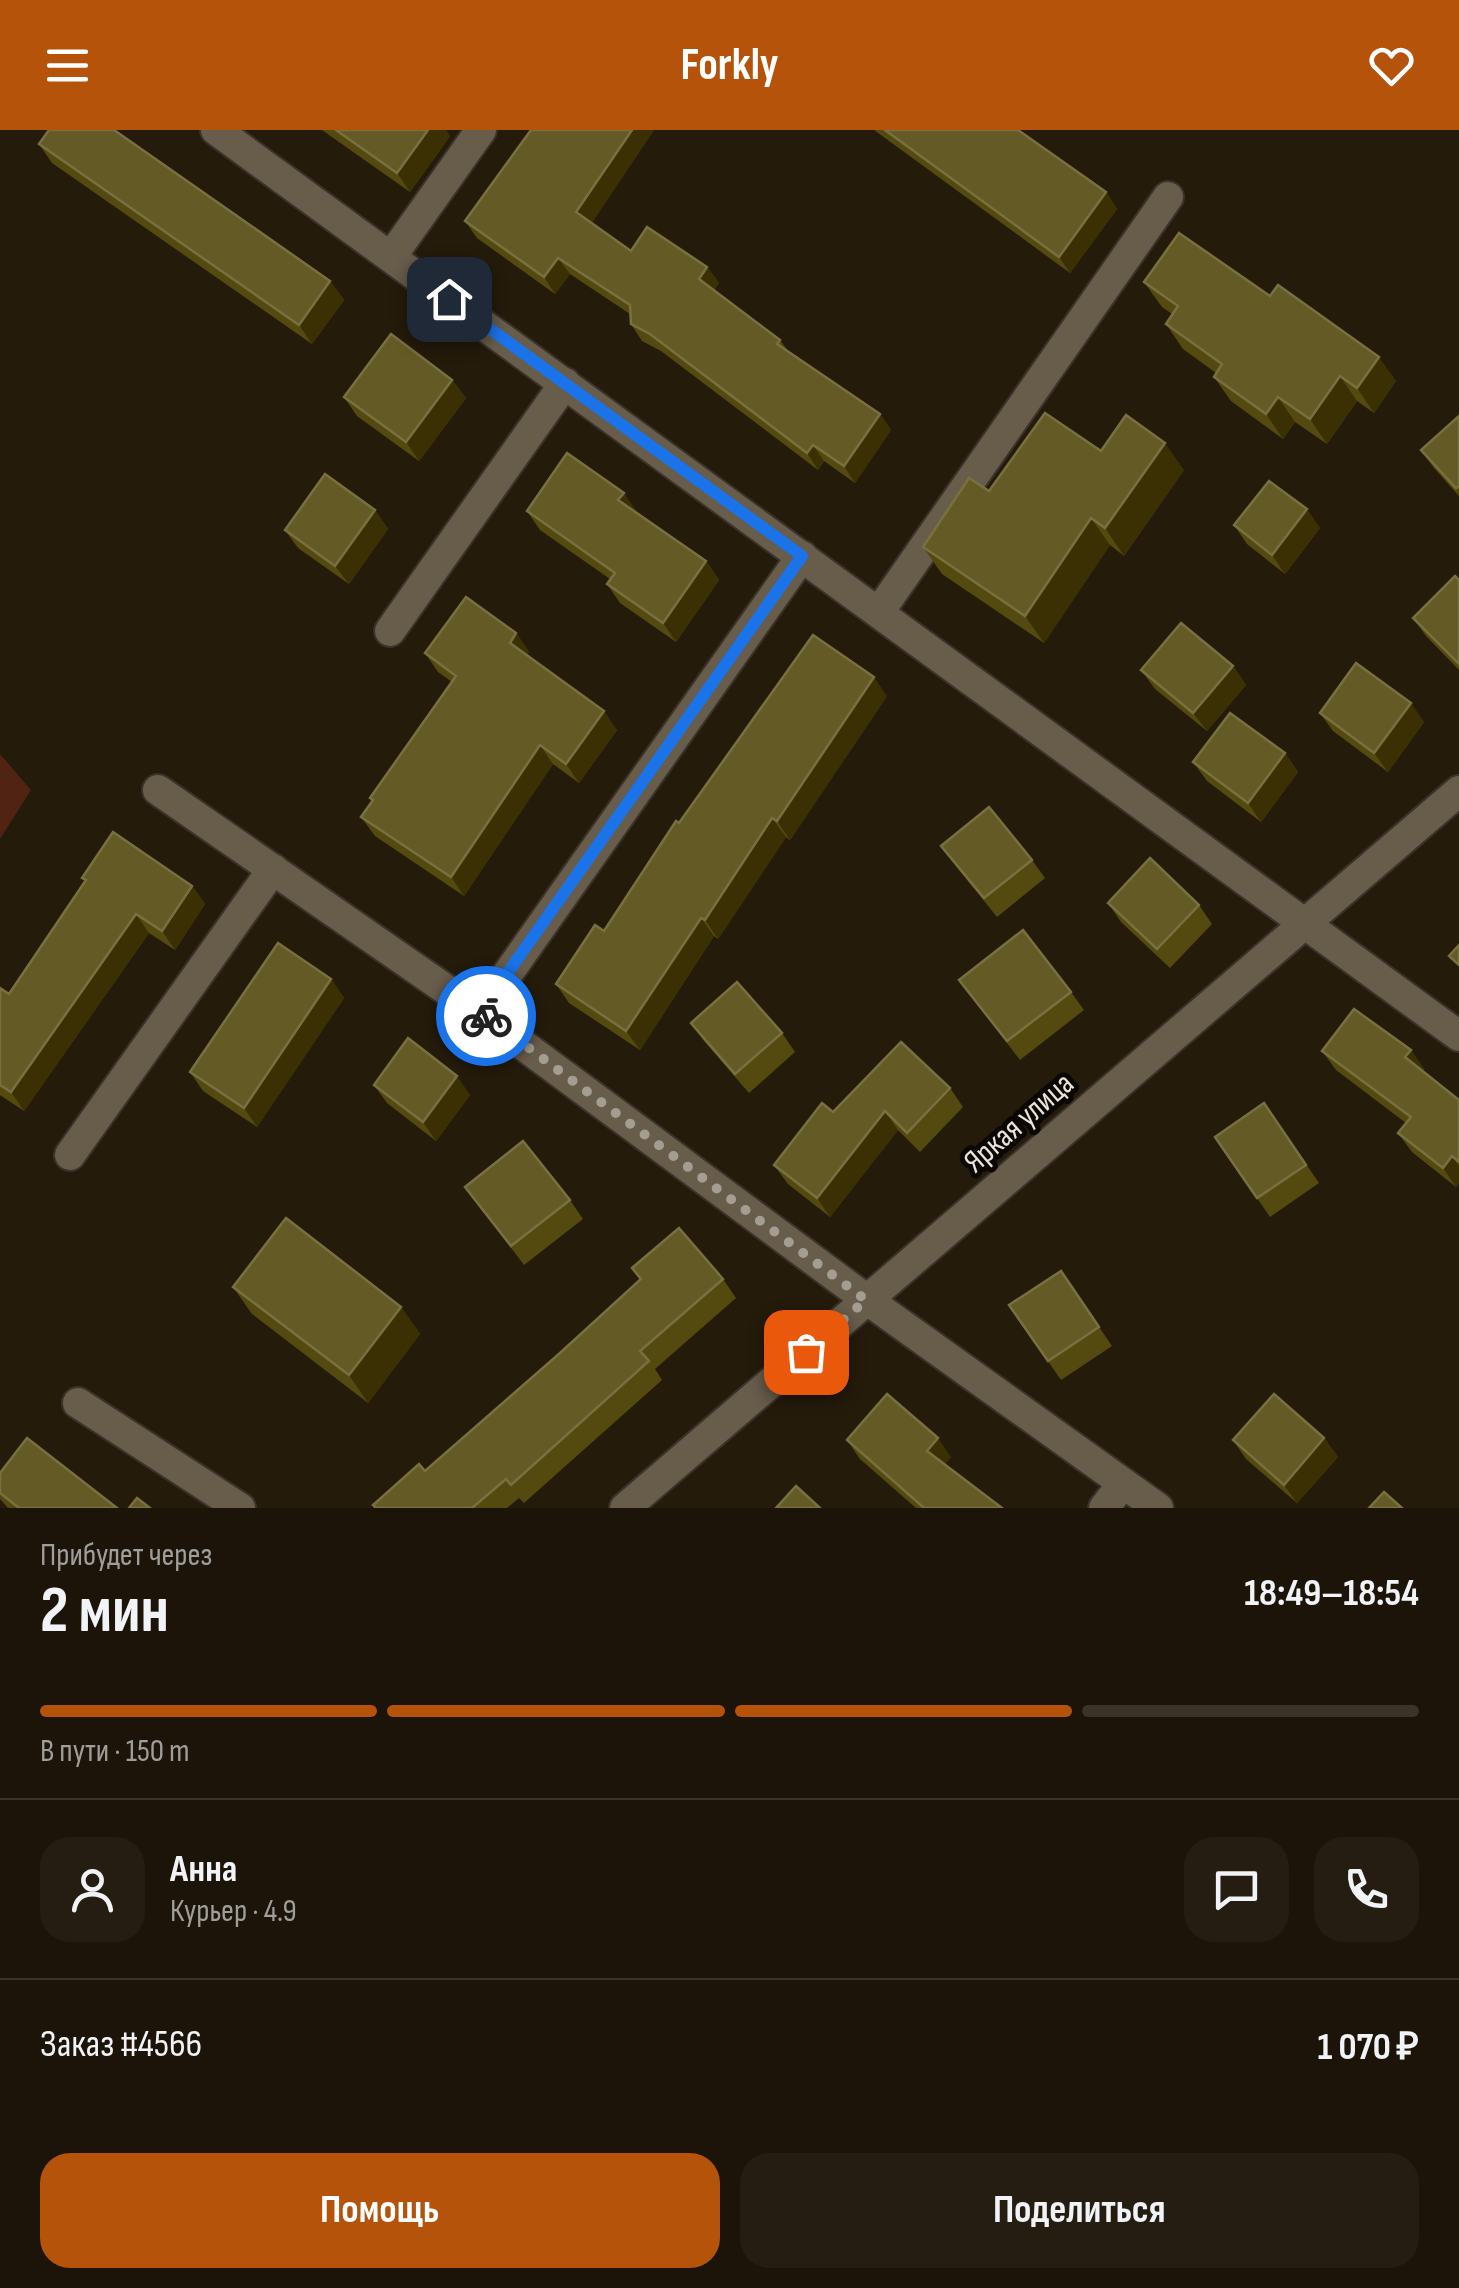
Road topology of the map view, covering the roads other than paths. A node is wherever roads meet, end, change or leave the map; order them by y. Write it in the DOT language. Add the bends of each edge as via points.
graph roads {
  1 [pos="216,130"];
  2 [pos="482,130"];
  3 [pos="1168,196"];
  4 [pos="391,257"];
  5 [pos="565,383"];
  6 [pos="802,556"];
  7 [pos="879,612"];
  8 [pos="390,630"];
  9 [pos="158,790"];
  10 [pos="1459,791"];
  11 [pos="272,869"];
  12 [pos="1307,922"];
  13 [pos="480,1012"];
  14 [pos="1459,1036"];
  15 [pos="70,1155"];
  16 [pos="866,1300"];
  17 [pos="78,1403"];
  18 [pos="1122,1482"];
  19 [pos="240,1508"];
  20 [pos="626,1508"];
  21 [pos="1104,1508"];
  22 [pos="1158,1508"];
  1 -- 4 [label="street"];
  2 -- 4 [label="street"];
  3 -- 7 [label="street"];
  4 -- 5 [label="street"];
  5 -- 6 [label="street"];
  5 -- 8 [label="street"];
  6 -- 7 [label="street"];
  6 -- 13 [label="street"];
  7 -- 12 [label="street"];
  9 -- 11 [label="street"];
  10 -- 12 [label="street, Яркая улица"];
  11 -- 13 [label="street"];
  11 -- 15 [label="street"];
  12 -- 14 [label="street"];
  12 -- 16 [label="street, Яркая улица"];
  13 -- 16 [label="street"];
  16 -- 18 [label="street"];
  16 -- 20 [label="street, Яркая улица"];
  17 -- 19 [label="street"];
  18 -- 21 [label="street"];
  18 -- 22 [label="street"];
}
